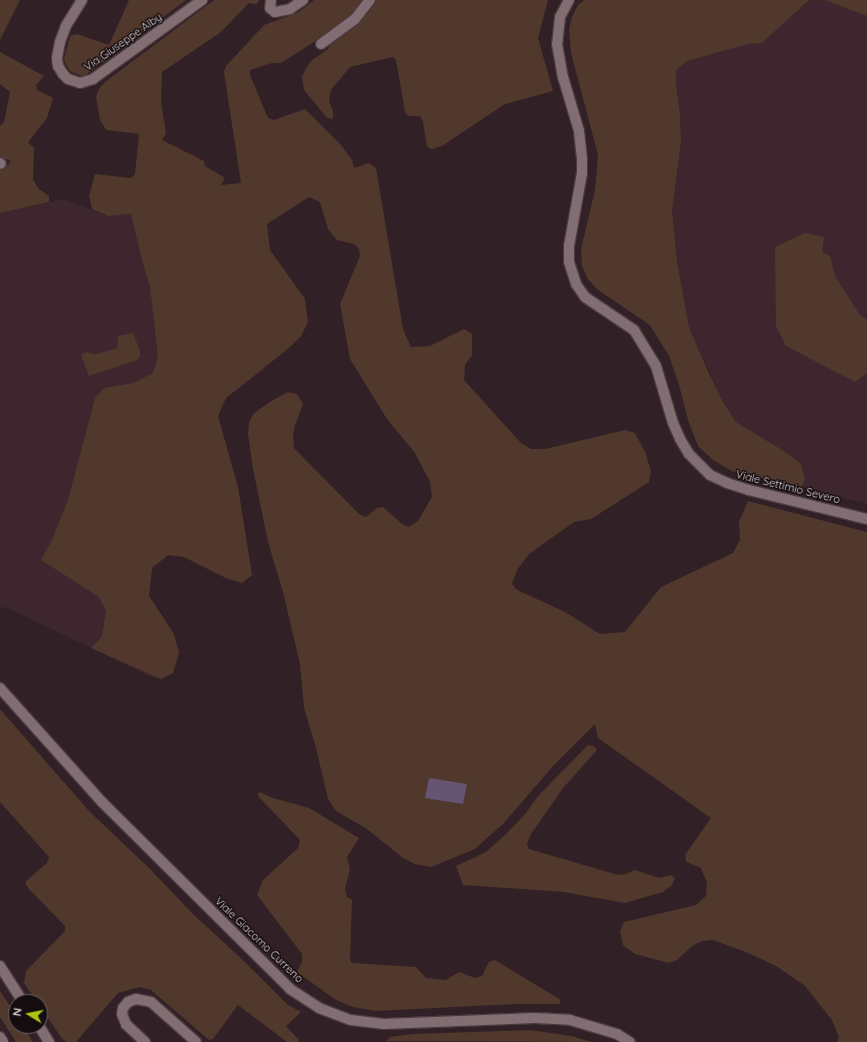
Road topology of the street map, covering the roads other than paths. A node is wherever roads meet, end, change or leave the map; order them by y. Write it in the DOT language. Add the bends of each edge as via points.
graph roads {
  1 [pos="82,0"];
  2 [pos="202,0"];
  3 [pos="271,0"];
  4 [pos="303,0"];
  5 [pos="370,0"];
  6 [pos="569,0"];
  7 [pos="321,44"];
  8 [pos="867,519"];
  9 [pos="0,688"];
  10 [pos="0,966"];
  11 [pos="18,994"];
  12 [pos="0,1037"];
  13 [pos="3,1042"];
  14 [pos="145,1042"];
  15 [pos="196,1042"];
  16 [pos="630,1042"];
  1 -- 2 [label="street, Via Giuseppe Alby" via="66,26 57,58 63,74 68,79 80,83 93,79"];
  3 -- 4 [label="street" via="270,8 276,12 290,9"];
  5 -- 7 [label="street" via="355,19"];
  6 -- 8 [label="street, Viale Settimio Severo" via="560,17 557,44 581,144 582,172 569,254 572,270 581,291 585,297 634,330 656,366 680,439 689,454 710,475 749,490"];
  9 -- 16 [label="street, Viale Giacomo Curreno" via="102,802 290,989 319,1008 351,1020 384,1024 535,1018 570,1020 616,1034"];
  10 -- 11 [label="street"];
  12 -- 13 [label="street"];
  14 -- 15 [label="street" via="126,1024 122,1014 128,1002 136,999 151,1002"];
}
